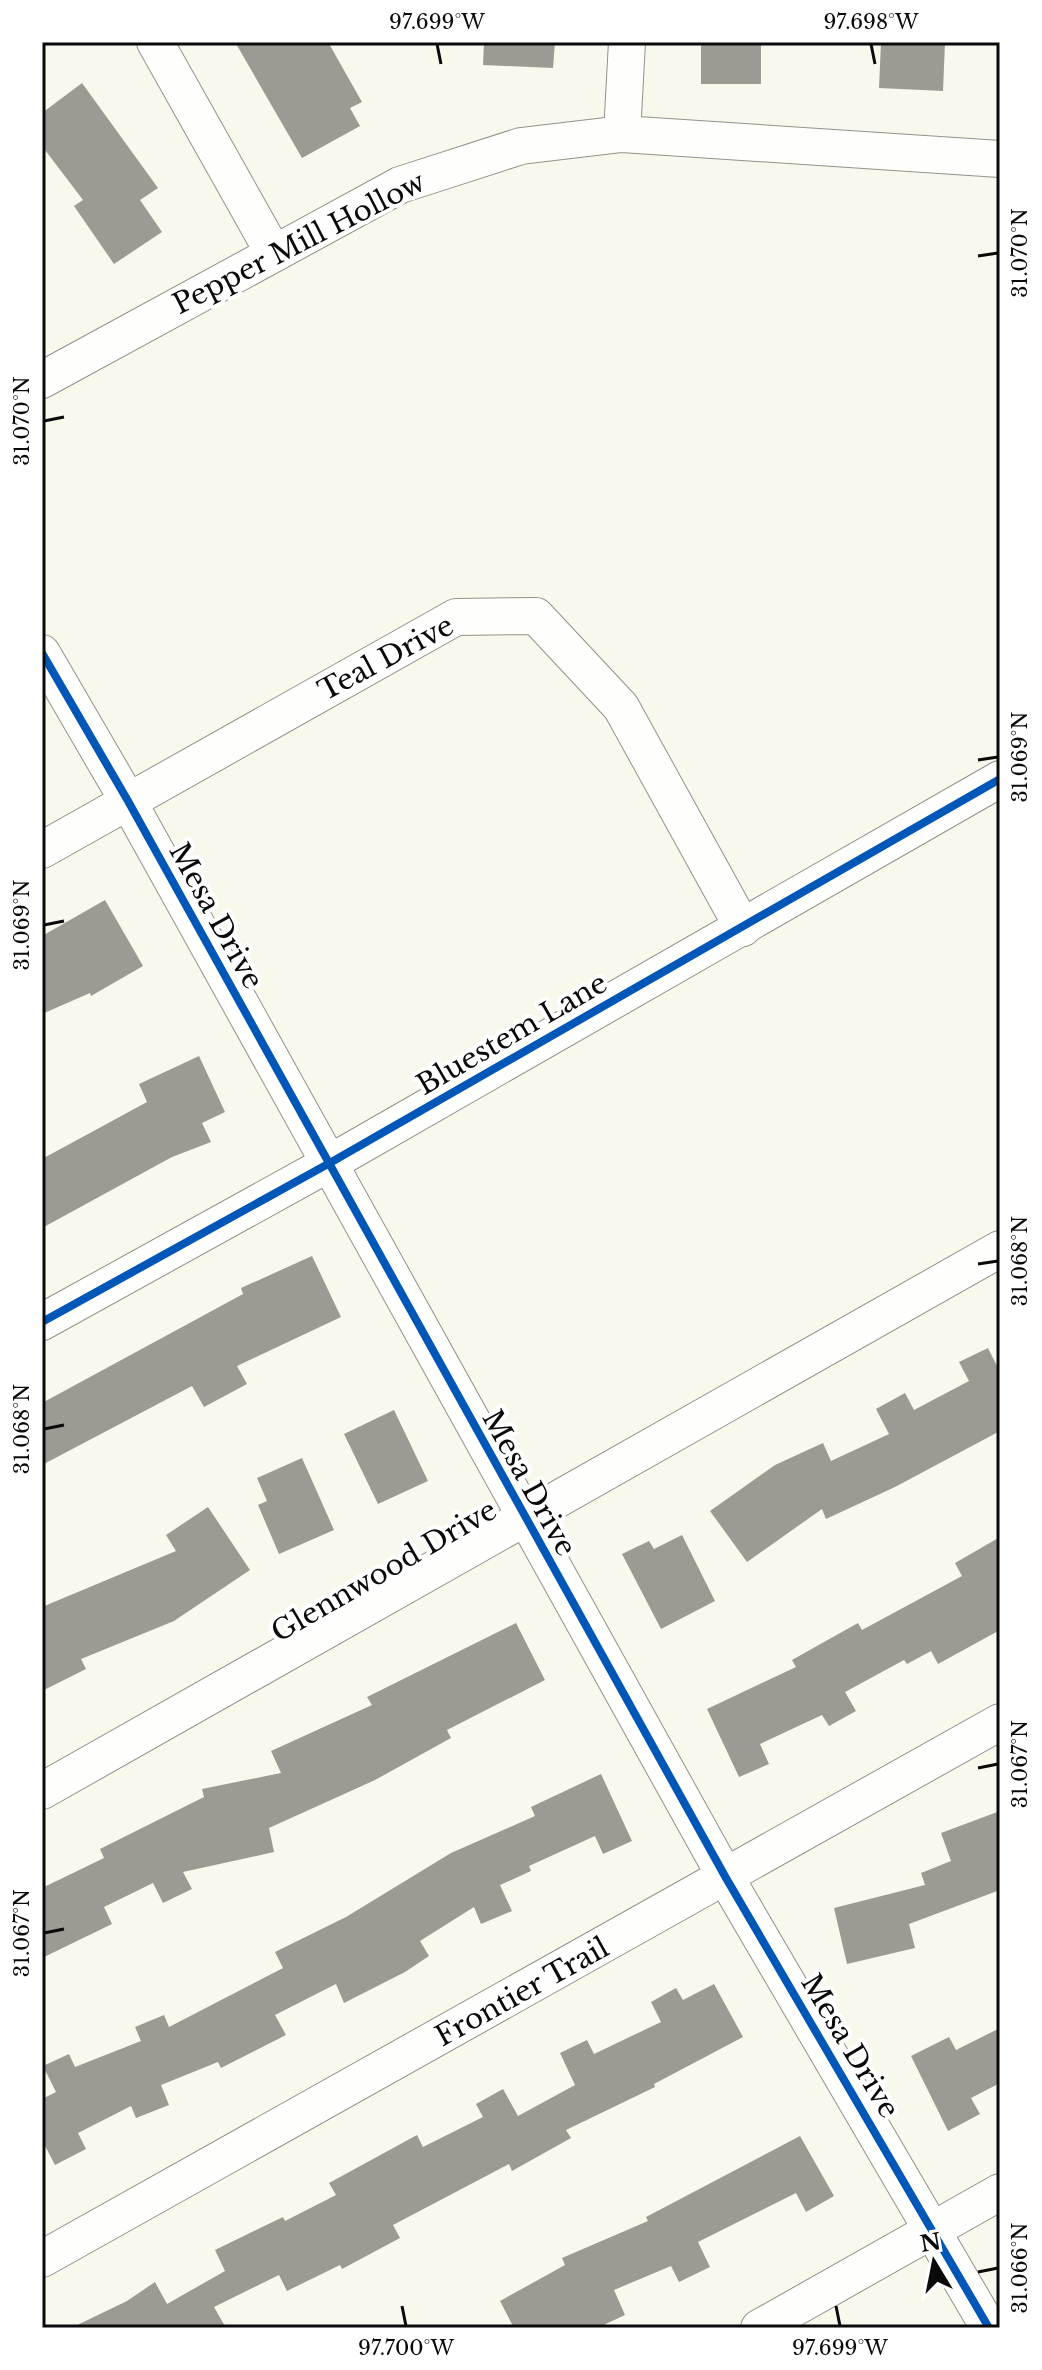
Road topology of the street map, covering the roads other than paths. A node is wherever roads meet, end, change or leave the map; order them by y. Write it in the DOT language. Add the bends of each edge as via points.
graph roads {
  1 [pos="155,42"];
  2 [pos="627,42"];
  3 [pos="622,134"];
  4 [pos="1000,159"];
  5 [pos="273,252"];
  6 [pos="42,380"];
  7 [pos="42,653"];
  8 [pos="1000,779"];
  9 [pos="128,801"];
  10 [pos="42,850"];
  11 [pos="743,928"];
  12 [pos="328,1164"];
  13 [pos="1000,1249"];
  14 [pos="42,1322"];
  15 [pos="523,1517"];
  16 [pos="1000,1722"];
  17 [pos="42,1791"];
  18 [pos="726,1878"];
  19 [pos="1000,2192"];
  20 [pos="933,2230"];
  21 [pos="42,2259"];
  22 [pos="759,2328"];
  23 [pos="989,2328"];
  1 -- 5 [label="street"];
  2 -- 3 [label="street"];
  3 -- 4 [label="street, Pepper Mill Hollow"];
  3 -- 5 [label="street, Pepper Mill Hollow" via="521,146 463,163 400,185"];
  5 -- 6 [label="street, Pepper Mill Hollow"];
  7 -- 9 [label="street, Mesa Drive"];
  8 -- 11 [label="street, Bluestem Lane"];
  9 -- 10 [label="street, Teal Drive"];
  9 -- 11 [label="street, Teal Drive" via="456,617 536,616 621,707"];
  9 -- 12 [label="street, Mesa Drive"];
  11 -- 12 [label="street, Bluestem Lane"];
  12 -- 14 [label="street, Bluestem Lane"];
  12 -- 15 [label="street, Mesa Drive"];
  13 -- 15 [label="street, Glennwood Drive"];
  15 -- 17 [label="street, Glennwood Drive"];
  15 -- 18 [label="street, Mesa Drive"];
  16 -- 18 [label="street, Frontier Trail"];
  18 -- 20 [label="street, Mesa Drive"];
  18 -- 21 [label="street, Frontier Trail"];
  19 -- 20 [label="street"];
  20 -- 22 [label="street"];
  20 -- 23 [label="street, Mesa Drive"];
}
